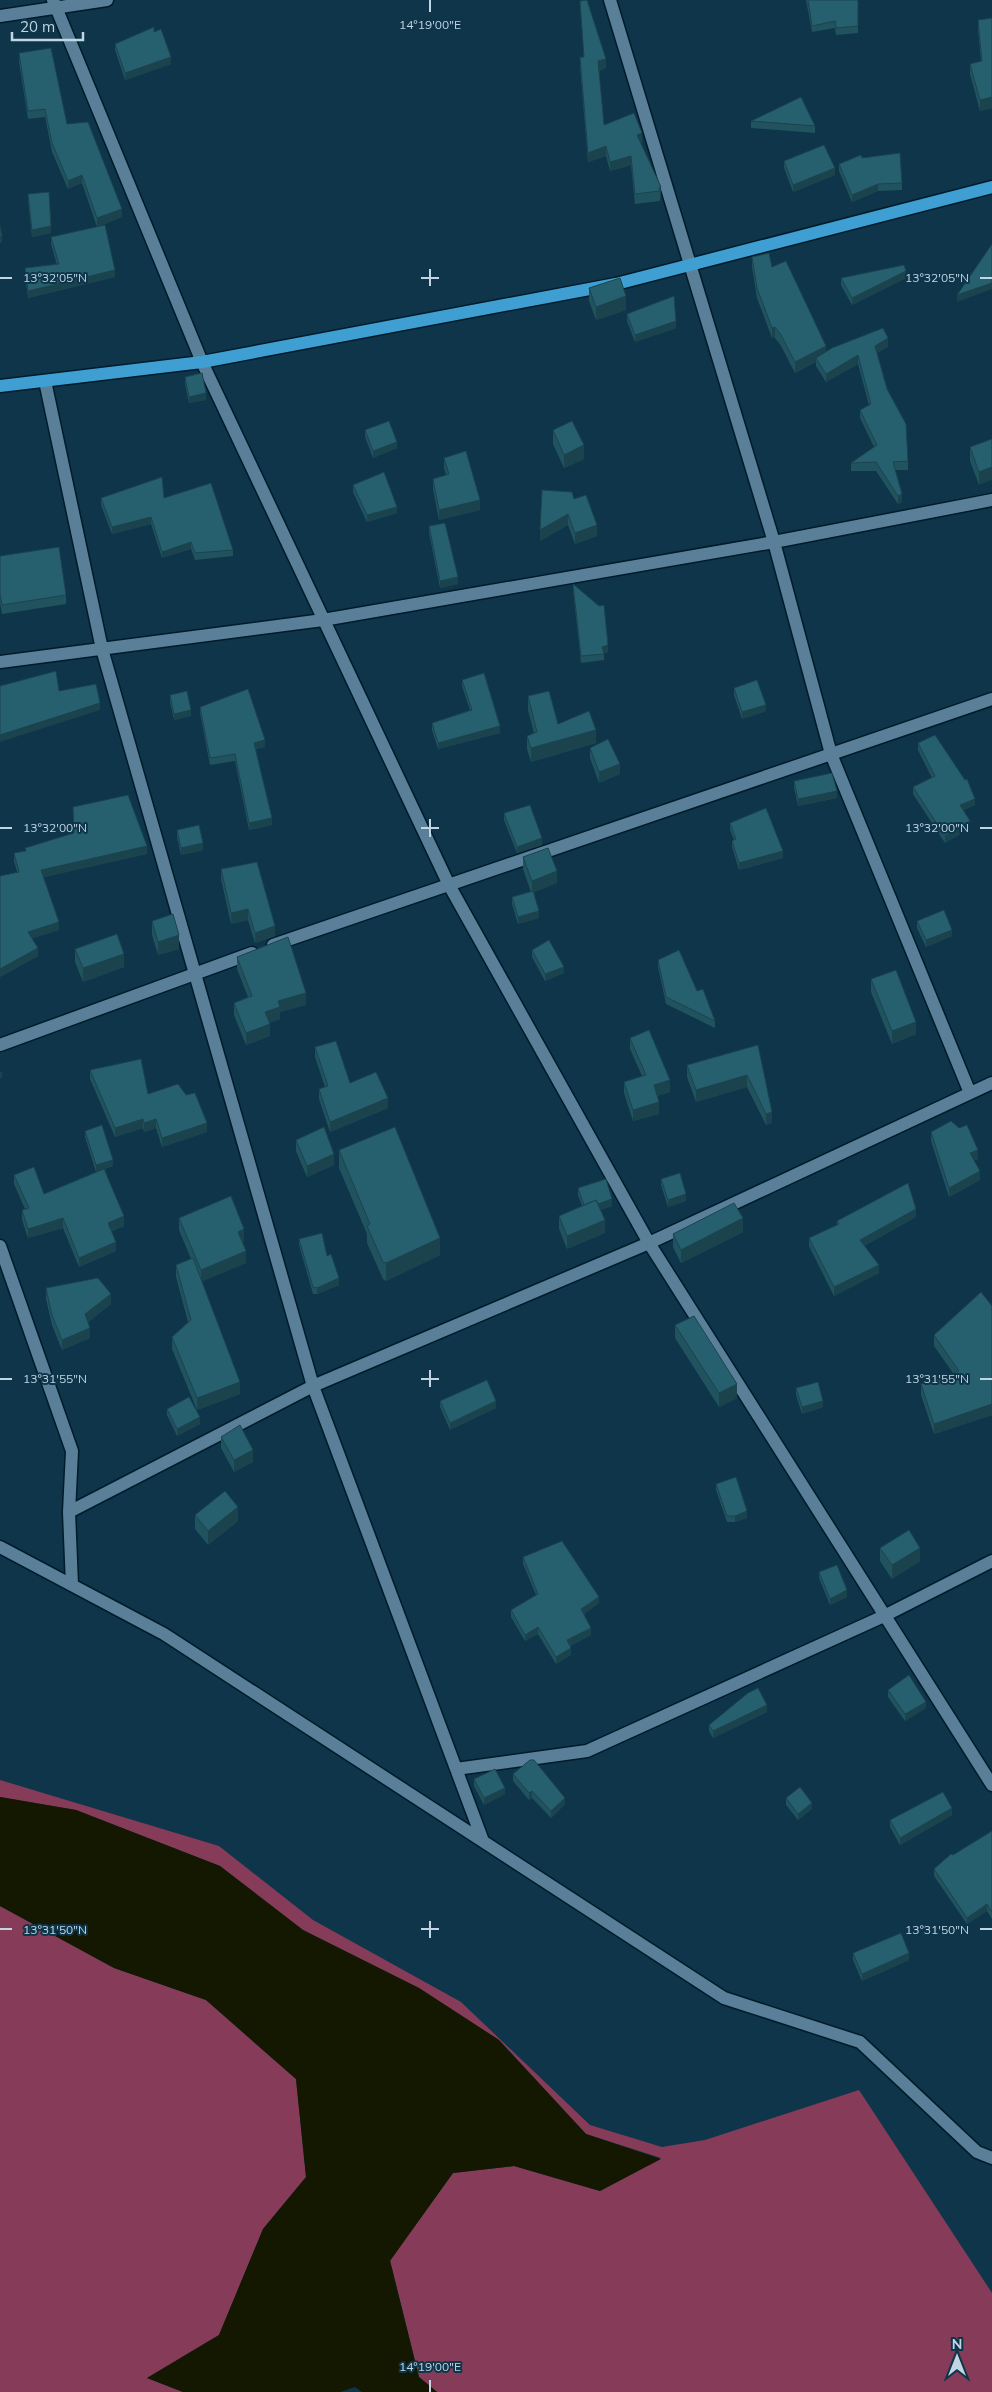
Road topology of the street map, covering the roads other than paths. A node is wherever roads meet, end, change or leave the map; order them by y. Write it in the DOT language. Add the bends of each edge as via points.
graph roads {
  1 [pos="107,0"];
  2 [pos="610,0"];
  3 [pos="54,4"];
  4 [pos="0,16"];
  5 [pos="992,187"];
  6 [pos="690,265"];
  7 [pos="202,362"];
  8 [pos="45,381"];
  9 [pos="0,386"];
  10 [pos="992,500"];
  11 [pos="774,542"];
  12 [pos="323,620"];
  13 [pos="102,649"];
  14 [pos="0,662"];
  15 [pos="992,699"];
  16 [pos="831,754"];
  17 [pos="448,885"];
  18 [pos="196,972"];
  19 [pos="0,1045"];
  20 [pos="992,1083"];
  21 [pos="970,1093"];
  22 [pos="649,1242"];
  23 [pos="0,1246"];
  24 [pos="313,1386"];
  25 [pos="69,1512"];
  26 [pos="0,1547"];
  27 [pos="992,1561"];
  28 [pos="72,1585"];
  29 [pos="884,1616"];
  30 [pos="456,1768"];
  31 [pos="992,1785"];
  32 [pos="483,1842"];
  33 [pos="992,2158"];
  1 -- 3 [label="street"];
  2 -- 6 [label="street"];
  3 -- 4 [label="street"];
  3 -- 7 [label="street"];
  5 -- 6 [label="main road"];
  6 -- 7 [label="main road" via="616,284"];
  6 -- 11 [label="street"];
  7 -- 8 [label="main road"];
  7 -- 12 [label="street"];
  8 -- 9 [label="main road"];
  8 -- 13 [label="street"];
  10 -- 11 [label="street"];
  11 -- 12 [label="street"];
  11 -- 16 [label="street"];
  12 -- 13 [label="street"];
  12 -- 17 [label="street"];
  13 -- 14 [label="street"];
  13 -- 18 [label="street"];
  15 -- 16 [label="street"];
  16 -- 17 [label="street"];
  16 -- 21 [label="street"];
  17 -- 18 [label="street"];
  17 -- 22 [label="street"];
  18 -- 19 [label="street"];
  18 -- 24 [label="street"];
  20 -- 21 [label="street"];
  21 -- 22 [label="street"];
  22 -- 24 [label="street"];
  22 -- 29 [label="street"];
  23 -- 25 [label="street" via="72,1451"];
  24 -- 25 [label="street"];
  24 -- 30 [label="street"];
  25 -- 28 [label="street"];
  26 -- 28 [label="street"];
  27 -- 29 [label="street"];
  28 -- 32 [label="street" via="164,1634"];
  29 -- 30 [label="street" via="587,1751"];
  29 -- 31 [label="street"];
  30 -- 32 [label="street"];
  32 -- 33 [label="street" via="724,1998 860,2042 977,2152"];
}
